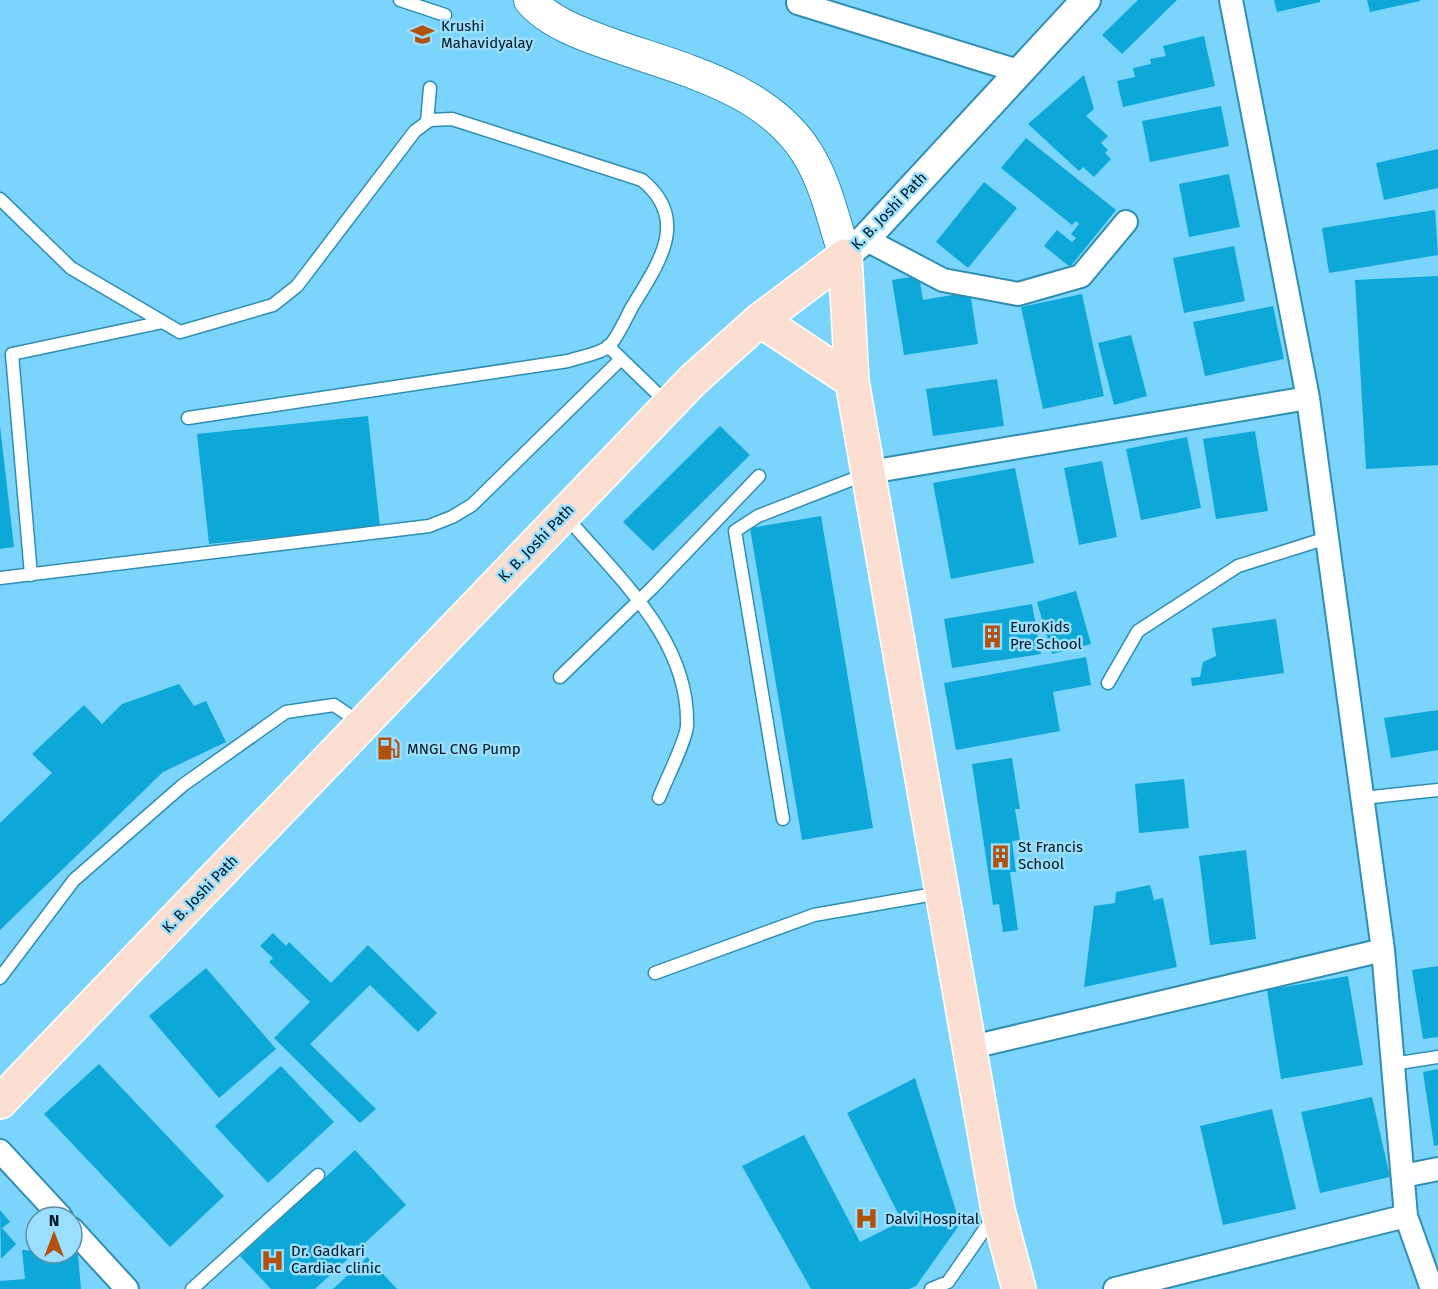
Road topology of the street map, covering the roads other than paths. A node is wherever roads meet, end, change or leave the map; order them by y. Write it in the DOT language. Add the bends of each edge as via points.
graph roads {
  1 [pos="400,0"];
  2 [pos="530,0"];
  3 [pos="799,0"];
  4 [pos="1086,0"];
  5 [pos="1231,0"];
  6 [pos="445,15"];
  7 [pos="1021,72"];
  8 [pos="430,88"];
  9 [pos="427,122"];
  10 [pos="0,199"];
  11 [pos="1126,222"];
  12 [pos="855,247"];
  13 [pos="760,320"];
  14 [pos="163,322"];
  15 [pos="608,346"];
  16 [pos="621,359"];
  17 [pos="852,381"];
  18 [pos="1308,398"];
  19 [pos="668,405"];
  20 [pos="188,418"];
  21 [pos="870,472"];
  22 [pos="759,476"];
  23 [pos="563,513"];
  24 [pos="1327,538"];
  25 [pos="32,575"];
  26 [pos="0,578"];
  27 [pos="638,601"];
  28 [pos="560,677"];
  29 [pos="1108,683"];
  30 [pos="362,724"];
  31 [pos="1438,790"];
  32 [pos="659,798"];
  33 [pos="1363,798"];
  34 [pos="783,819"];
  35 [pos="942,893"];
  36 [pos="1383,950"];
  37 [pos="655,973"];
  38 [pos="0,978"];
  39 [pos="968,1048"];
  40 [pos="1438,1057"];
  41 [pos="1393,1065"];
  42 [pos="0,1102"];
  43 [pos="0,1151"];
  44 [pos="1438,1169"];
  45 [pos="318,1175"];
  46 [pos="1403,1176"];
  47 [pos="50,1205"];
  48 [pos="998,1210"];
  49 [pos="1406,1216"];
  50 [pos="84,1242"];
  51 [pos="127,1289"];
  52 [pos="192,1289"];
  53 [pos="931,1289"];
  54 [pos="1019,1289"];
  55 [pos="1115,1289"];
  56 [pos="1432,1289"];
  1 -- 6 [label="lane"];
  2 -- 12 [label="main road" via="555,20 590,37 723,84 783,125 807,152"];
  3 -- 7 [label="street" via="798,3"];
  4 -- 7 [label="street, K. B. Joshi Path"];
  5 -- 18 [label="street"];
  7 -- 12 [label="street, K. B. Joshi Path"];
  8 -- 9 [label="lane"];
  9 -- 14 [label="lane" via="415,131 297,286 273,305 180,332"];
  9 -- 15 [label="lane" via="452,119 642,180 658,194 666,215 668,237 656,268"];
  10 -- 14 [label="lane" via="71,268"];
  11 -- 12 [label="street" via="1081,276 1018,294 943,280"];
  12 -- 13 [label="main road, K. B. Joshi Path"];
  12 -- 17 [label="main road"];
  13 -- 17 [label="main road"];
  13 -- 19 [label="main road, K. B. Joshi Path"];
  14 -- 25 [label="lane" via="12,354"];
  15 -- 16 [label="lane"];
  15 -- 20 [label="lane" via="568,361"];
  16 -- 19 [label="lane"];
  16 -- 25 [label="lane" via="472,505 429,526"];
  17 -- 21 [label="main road"];
  18 -- 21 [label="street"];
  18 -- 24 [label="street"];
  19 -- 23 [label="main road, K. B. Joshi Path"];
  21 -- 34 [label="lane" via="758,516 735,531"];
  21 -- 35 [label="main road"];
  22 -- 27 [label="lane"];
  23 -- 27 [label="lane"];
  23 -- 30 [label="main road, K. B. Joshi Path"];
  24 -- 29 [label="lane" via="1238,566 1138,631"];
  24 -- 33 [label="street"];
  25 -- 26 [label="lane"];
  27 -- 28 [label="lane"];
  27 -- 32 [label="lane" via="658,625 683,681 687,728"];
  30 -- 38 [label="lane" via="334,705 286,712 183,785 74,880"];
  30 -- 42 [label="main road, K. B. Joshi Path"];
  31 -- 33 [label="lane"];
  33 -- 36 [label="street"];
  35 -- 37 [label="lane" via="814,915"];
  35 -- 39 [label="main road"];
  36 -- 39 [label="street"];
  36 -- 41 [label="street"];
  39 -- 48 [label="main road"];
  40 -- 41 [label="lane"];
  41 -- 46 [label="street"];
  43 -- 47 [label="street"];
  44 -- 46 [label="street"];
  45 -- 52 [label="lane"];
  46 -- 49 [label="street"];
  48 -- 53 [label="lane" via="948,1282"];
  48 -- 54 [label="main road"];
  49 -- 55 [label="street"];
  49 -- 56 [label="street"];
  50 -- 51 [label="street"];
}
